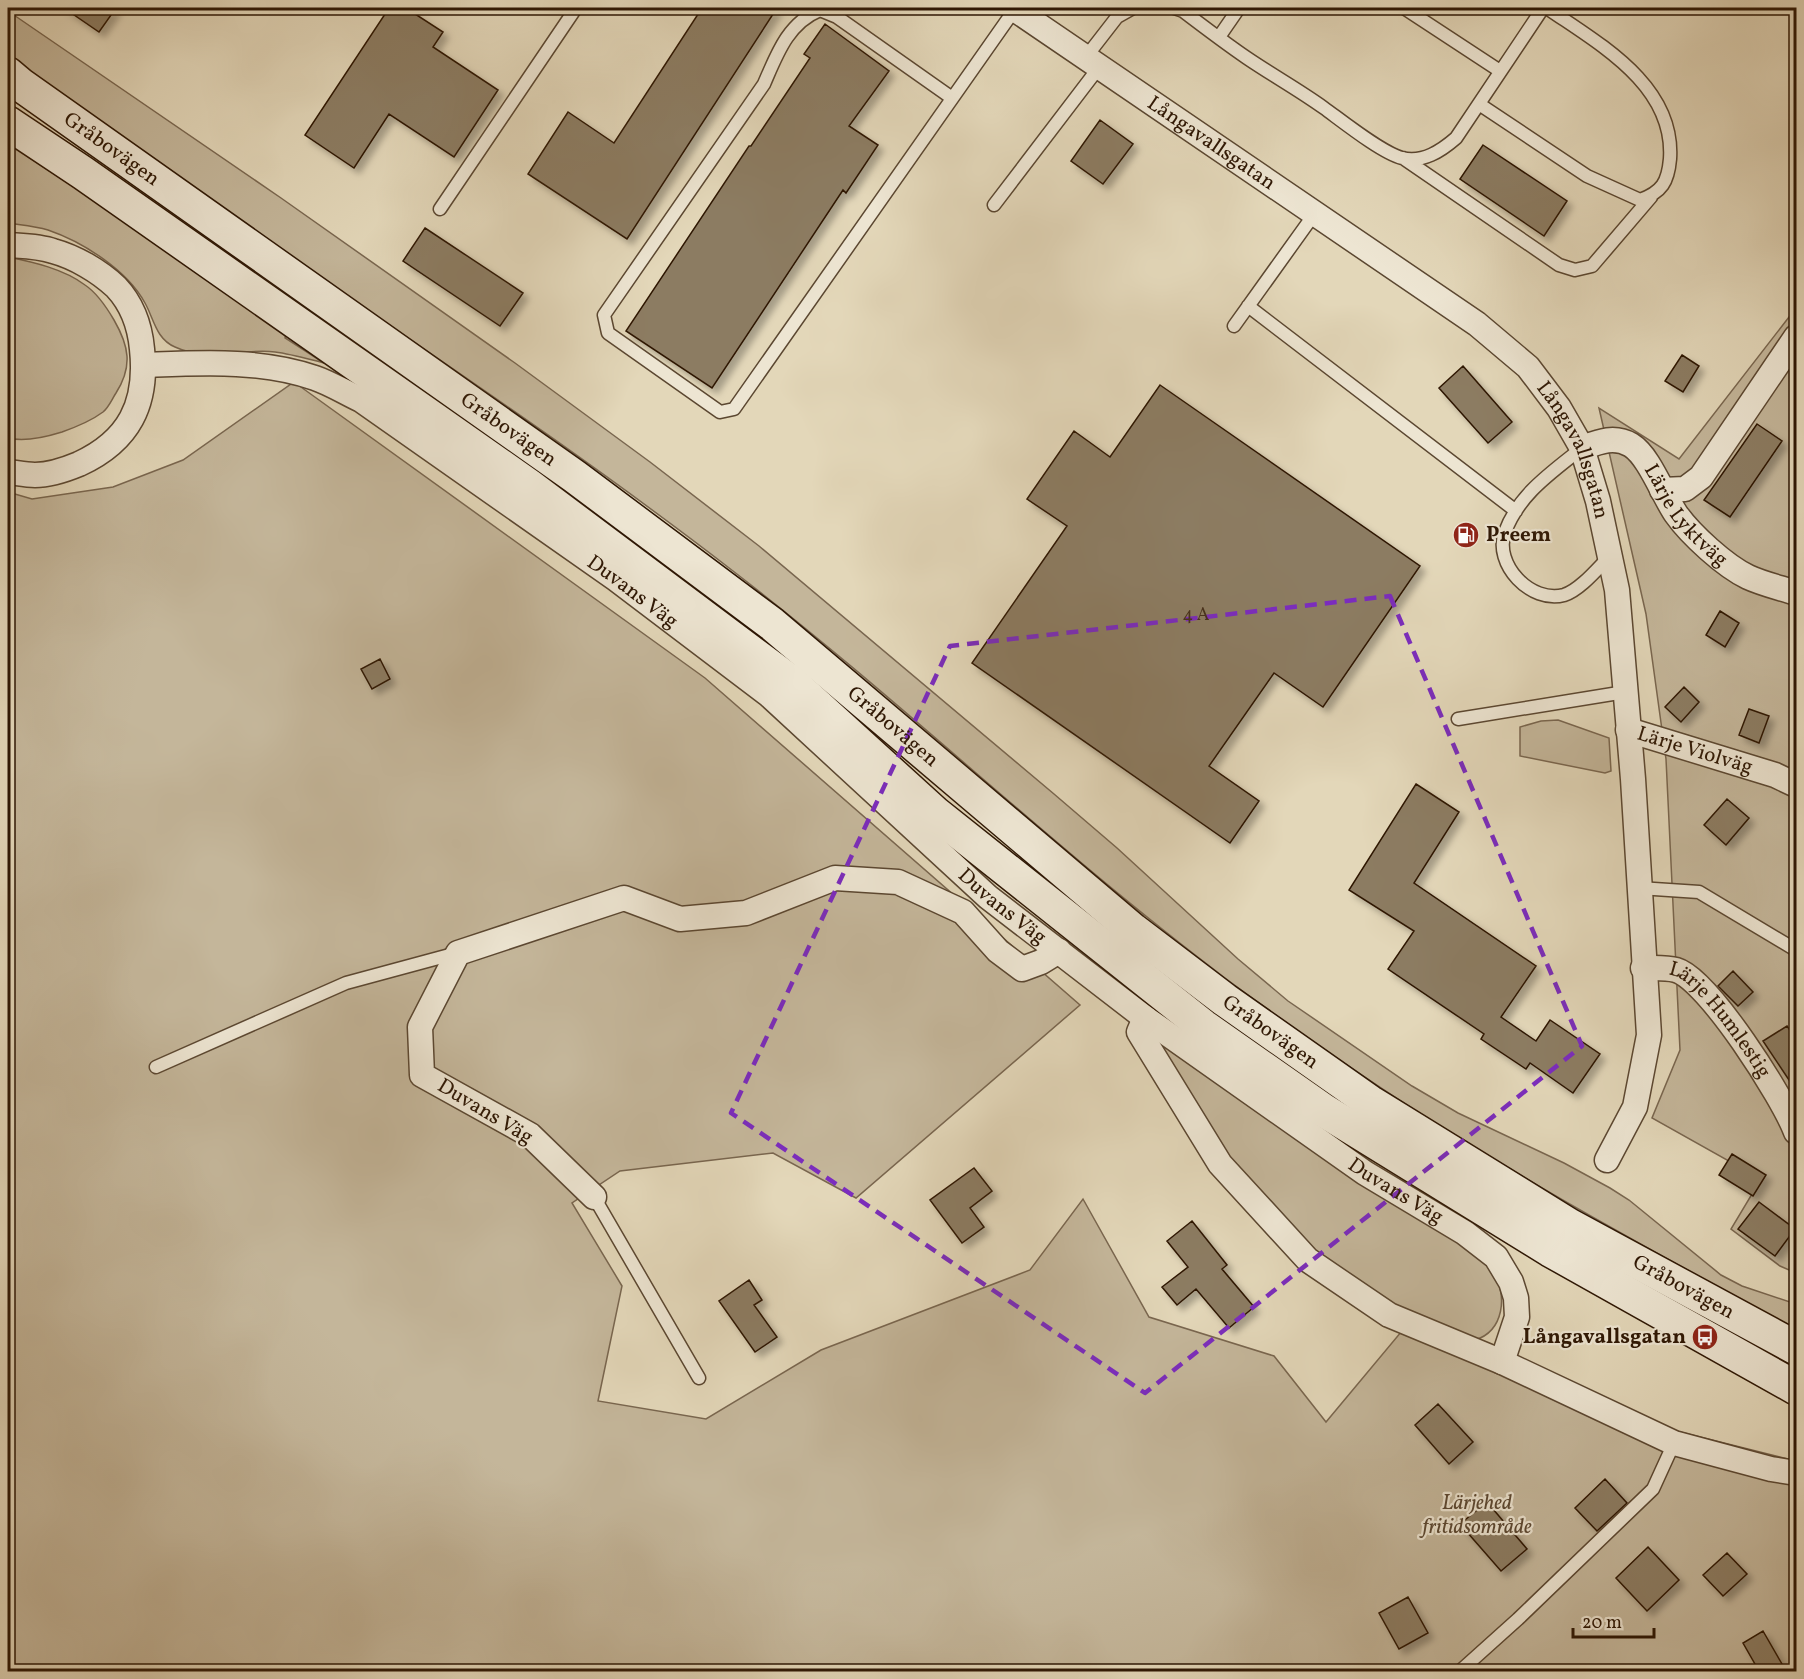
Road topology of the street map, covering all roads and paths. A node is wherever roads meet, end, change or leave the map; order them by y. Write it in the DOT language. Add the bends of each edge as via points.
graph roads {
  1 [pos="576,8"];
  2 [pos="1014,8"];
  3 [pos="1132,8"];
  4 [pos="1174,8"];
  5 [pos="1239,8"];
  6 [pos="1404,8"];
  7 [pos="1545,8"];
  8 [pos="1219,37"];
  9 [pos="1093,62"];
  10 [pos="1500,71"];
  11 [pos="8,74"];
  12 [pos="952,98"];
  13 [pos="1479,104"];
  14 [pos="8,123"];
  15 [pos="1403,158"];
  16 [pos="1653,195"];
  17 [pos="994,205"];
  18 [pos="440,209"];
  19 [pos="1315,213"];
  20 [pos="8,245"];
  21 [pos="1248,306"];
  22 [pos="1234,326"];
  23 [pos="1797,337"];
  24 [pos="144,365"];
  25 [pos="1582,448"];
  26 [pos="8,472"];
  27 [pos="1662,490"];
  28 [pos="1516,511"];
  29 [pos="1610,556"];
  30 [pos="1797,593"];
  31 [pos="1625,692"];
  32 [pos="1458,719"];
  33 [pos="1628,730"];
  34 [pos="1797,785"];
  35 [pos="1639,888"];
  36 [pos="1797,950"];
  37 [pos="1059,951"];
  38 [pos="458,953"];
  39 [pos="1643,968"];
  40 [pos="1145,1018"];
  41 [pos="156,1067"];
  42 [pos="1797,1132"];
  43 [pos="1607,1160"];
  44 [pos="594,1197"];
  45 [pos="1797,1348"];
  46 [pos="1502,1362"];
  47 [pos="699,1378"];
  48 [pos="1797,1388"];
  49 [pos="1674,1443"];
  50 [pos="1797,1473"];
  51 [pos="1459,1671"];
  1 -- 18 [label="lane"];
  2 -- 9 [label="street, Långavallsgatan"];
  2 -- 12 [label="lane"];
  3 -- 9 [label="lane" via="1118,17"];
  4 -- 8 [label="lane"];
  5 -- 8 [label="lane"];
  6 -- 10 [label="lane"];
  7 -- 10 [label="lane"];
  7 -- 16 [label="lane" via="1617,57 1656,100 1665,118 1670,153 1669,173"];
  8 -- 15 [label="lane" via="1371,141"];
  9 -- 17 [label="lane"];
  9 -- 19 [label="street, Långavallsgatan"];
  10 -- 13 [label="lane"];
  11 -- 45 [label="main road, Gråbovägen" via="574,476 772,624 1133,930 1235,1007 1370,1102 1569,1226"];
  12 -- 12 [label="lane" via="734,409 720,412 608,333 604,315 764,84 776,54 792,30 806,16 820,10 837,17"];
  13 -- 15 [label="lane" via="1456,138 1442,150 1429,156"];
  13 -- 16 [label="lane" via="1587,176 1640,200"];
  14 -- 48 [label="main road, Gråbovägen" via="528,485 781,675 935,813 1203,1026 1323,1110 1550,1250"];
  15 -- 16 [label="lane" via="1558,265 1575,270 1592,266"];
  19 -- 21 [label="lane"];
  19 -- 25 [label="street, Långavallsgatan" via="1477,324 1528,367 1559,408"];
  20 -- 24 [label="street" via="52,250 105,278 131,306"];
  21 -- 22 [label="lane"];
  21 -- 28 [label="lane"];
  23 -- 27 [label="street" via="1701,477 1685,489"];
  24 -- 26 [label="street" via="136,410 114,443 70,468 37,475"];
  24 -- 37 [label="street, Duvans Väg" via="213,362 264,367 315,378 361,400 616,579 769,695 988,897"];
  25 -- 27 [label="street, Lärje Lyktväg" via="1604,440 1632,445"];
  25 -- 28 [label="lane" via="1535,485"];
  25 -- 29 [label="street, Långavallsgatan"];
  27 -- 30 [label="street, Lärje Lyktväg" via="1706,547 1748,577"];
  28 -- 29 [label="lane" via="1504,535 1504,552 1513,574 1526,588 1547,596 1564,595 1586,581"];
  29 -- 31 [label="street, Långavallsgatan" via="1617,590"];
  31 -- 32 [label="lane"];
  31 -- 33 [label="street, Långavallsgatan"];
  33 -- 34 [label="street, Lärje Violväg"];
  33 -- 35 [label="street, Långavallsgatan"];
  35 -- 36 [label="lane" via="1699,892"];
  35 -- 39 [label="street, Långavallsgatan"];
  37 -- 38 [label="street, Duvans Väg" via="1022,969 998,951 963,912 898,882 835,878 746,913 680,919 624,898"];
  37 -- 40 [label="street, Duvans Väg"];
  38 -- 41 [label="lane, Duvans Väg" via="346,983"];
  38 -- 44 [label="street, Duvans Väg" via="420,1027 422,1075 530,1135"];
  39 -- 42 [label="street, Lärje Humlestig" via="1677,970 1696,984 1732,1024"];
  39 -- 43 [label="street, Långavallsgatan" via="1649,1035 1635,1107"];
  40 -- 46 [label="street" via="1139,1032 1220,1164 1308,1260 1389,1315"];
  40 -- 46 [label="street, Duvans Väg" via="1365,1173 1465,1233 1496,1257 1516,1298 1517,1317"];
  44 -- 47 [label="lane, Duvans Väg"];
  46 -- 49 [label="street"];
  49 -- 50 [label="street"];
  49 -- 51 [label="lane" via="1653,1489"];
}
